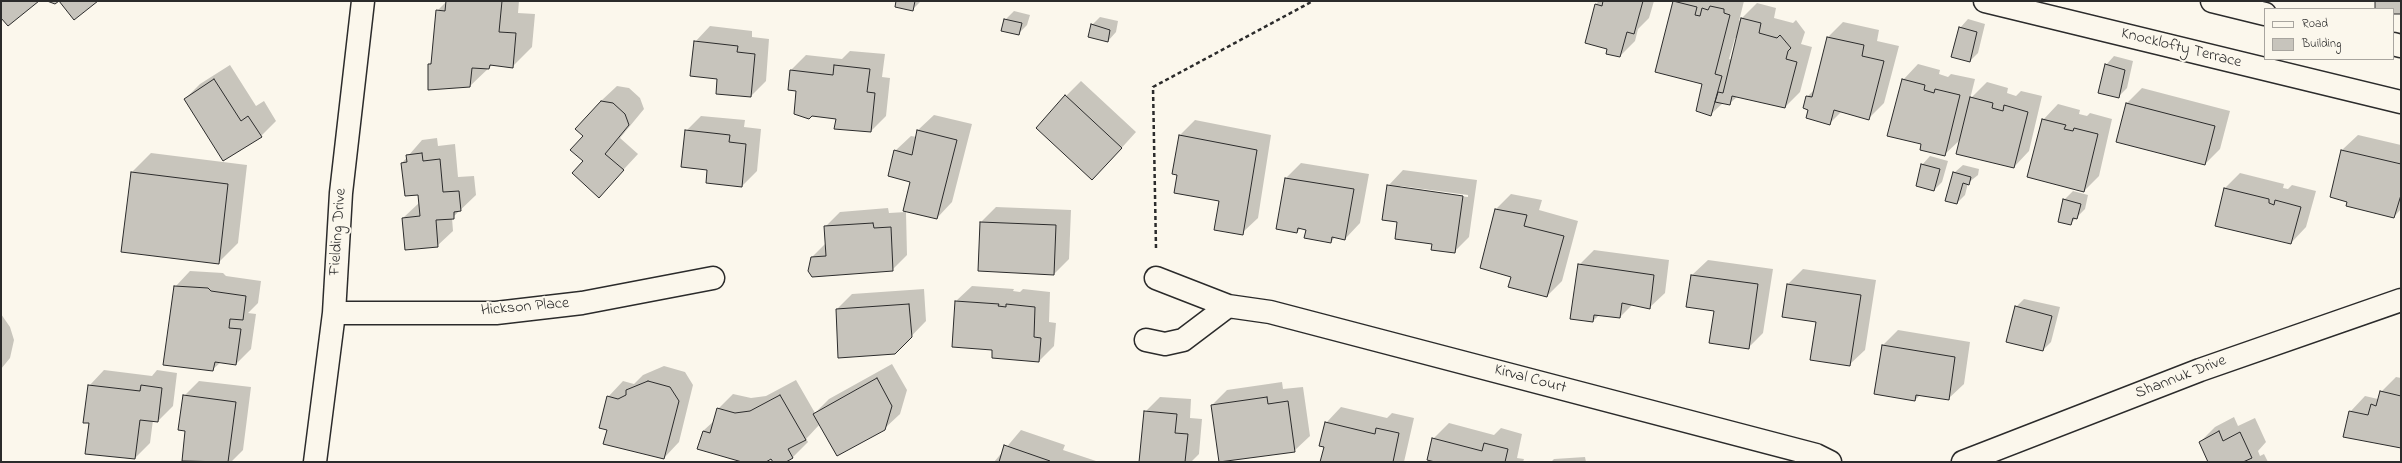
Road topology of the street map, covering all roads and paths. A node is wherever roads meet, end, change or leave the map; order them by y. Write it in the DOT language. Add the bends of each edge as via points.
graph roads {
  1 [pos="362,1"];
  2 [pos="1313,1"];
  3 [pos="1985,1"];
  4 [pos="2212,1"];
  5 [pos="2264,14"];
  6 [pos="2401,102"];
  7 [pos="713,278"];
  8 [pos="1156,278"];
  9 [pos="2401,300"];
  10 [pos="1228,306"];
  11 [pos="334,313"];
  12 [pos="1146,340"];
  13 [pos="315,462"];
  14 [pos="1830,462"];
  15 [pos="1963,462"];
  1 -- 11 [label="street, Fielding Drive" via="341,194"];
  2 -- 8 [label="path" via="1153,88"];
  3 -- 6 [label="street, Knocklofty Terrace"];
  4 -- 5 [label="street"];
  7 -- 11 [label="street, Hickson Place" via="582,303 496,313"];
  8 -- 10 [label="street, Kirval Court"];
  9 -- 15 [label="street, Shannuk Drive" via="2200,370"];
  10 -- 12 [label="street" via="1183,340 1165,344"];
  10 -- 14 [label="street, Kirval Court" via="1270,312 1816,455"];
  11 -- 13 [label="street, Fielding Drive"];
}
